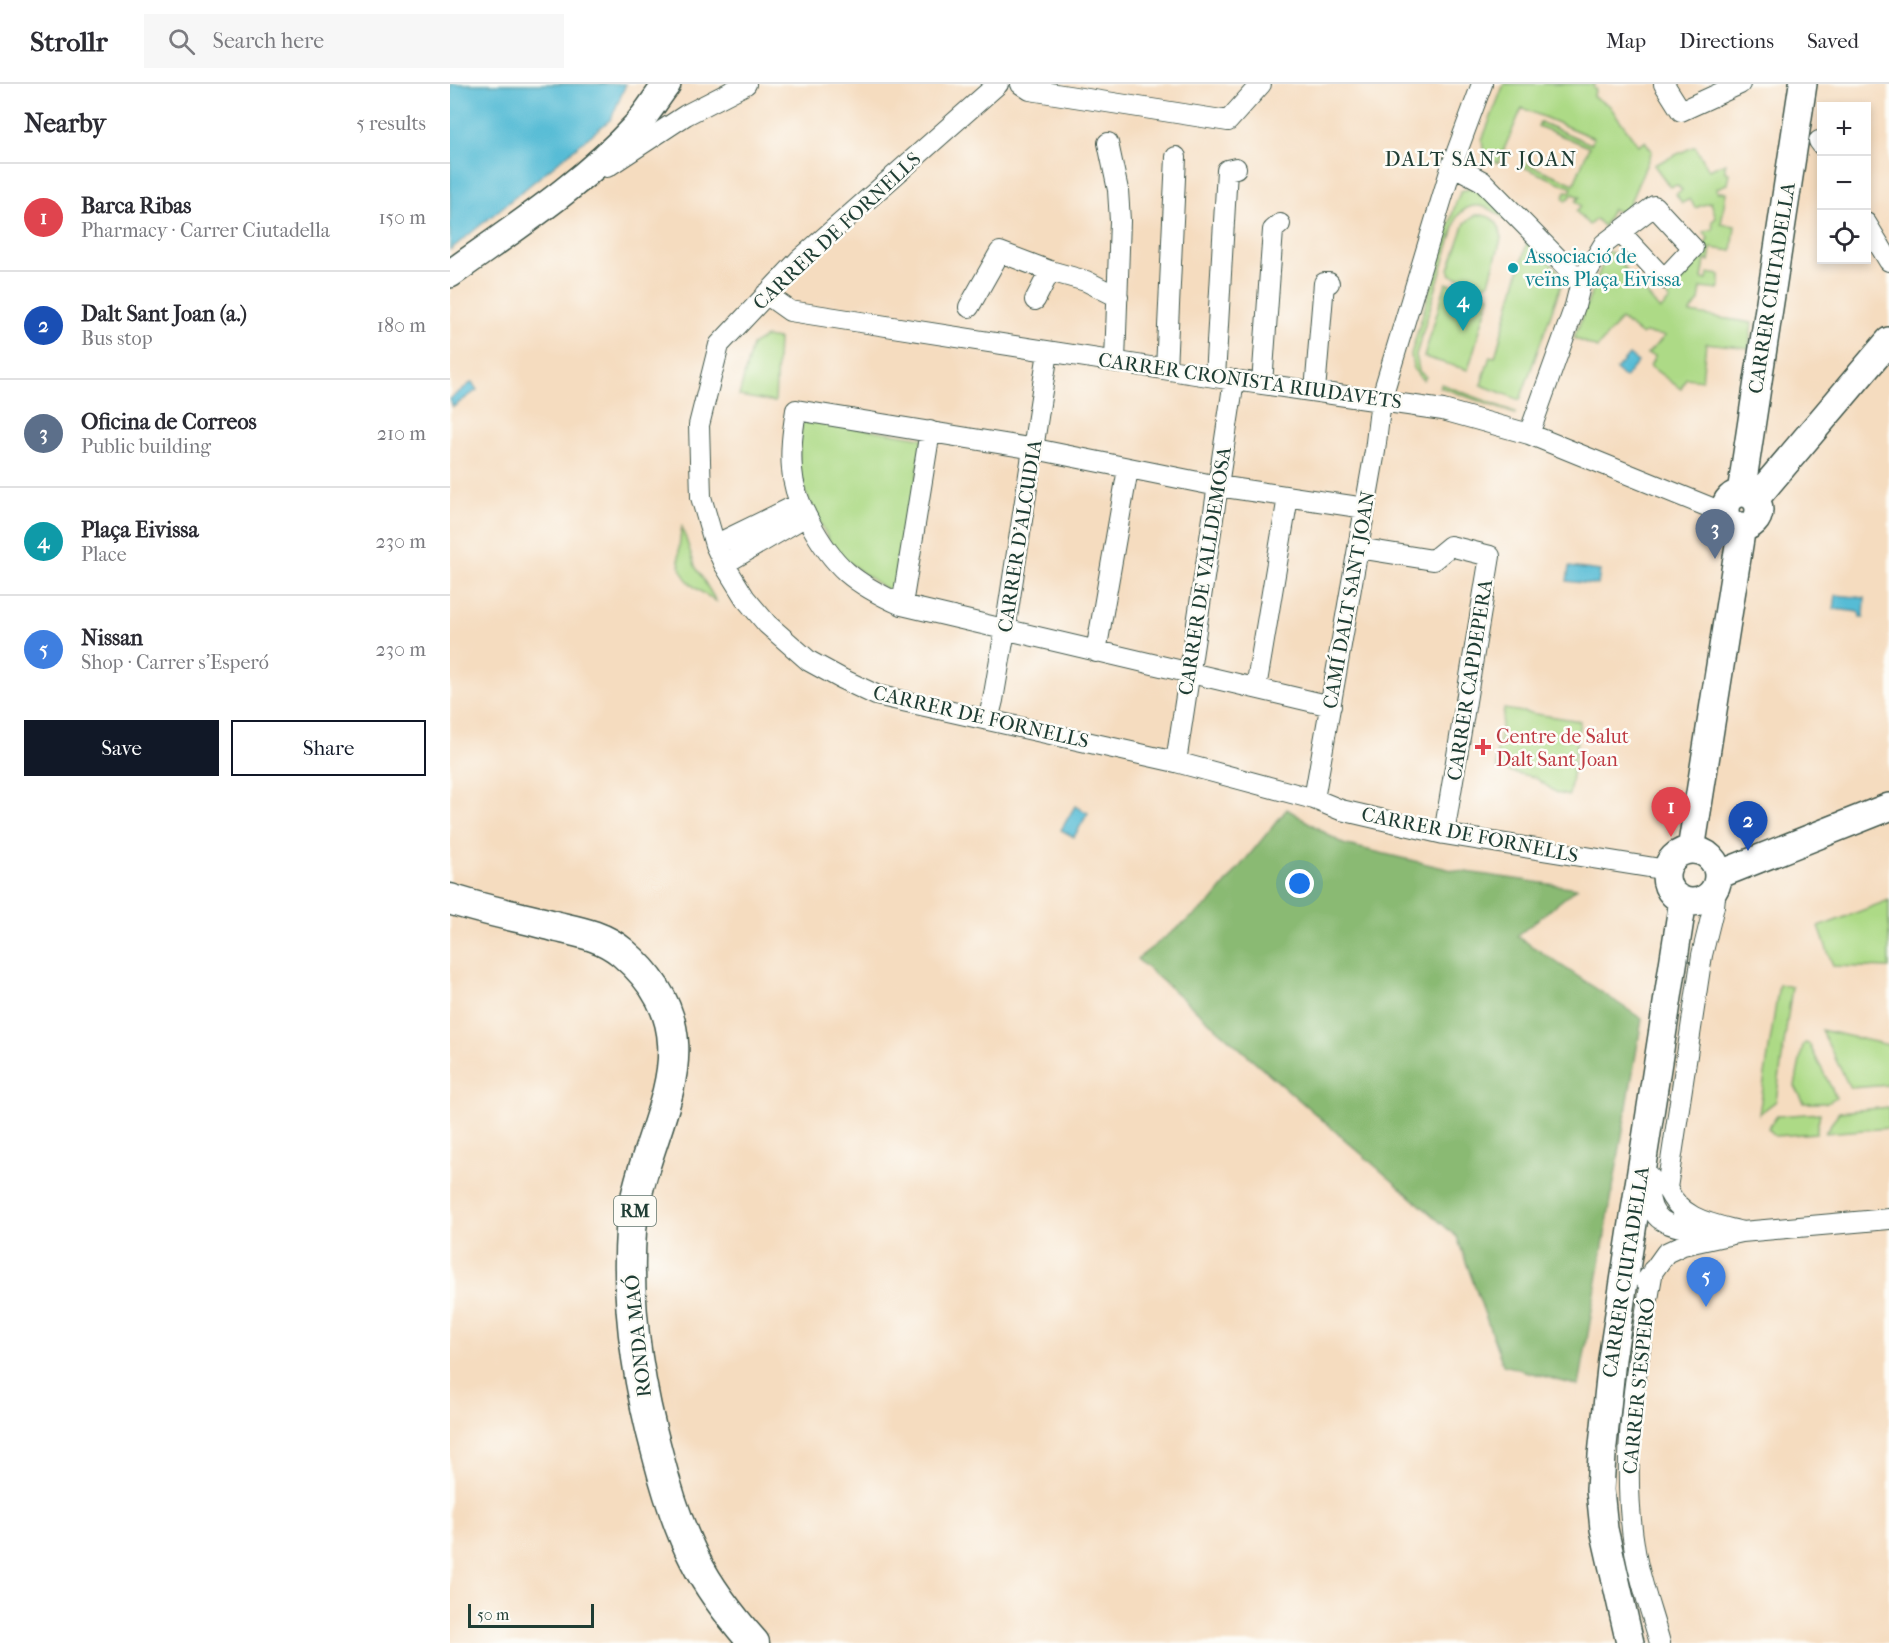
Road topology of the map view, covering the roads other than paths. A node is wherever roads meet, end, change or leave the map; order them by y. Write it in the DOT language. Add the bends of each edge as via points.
graph roads {
  1 [pos="668,84"];
  2 [pos="746,84"];
  3 [pos="998,84"];
  4 [pos="1021,84"];
  5 [pos="1261,84"];
  6 [pos="1482,84"];
  7 [pos="1664,84"];
  8 [pos="1740,84"];
  9 [pos="1803,84"];
  10 [pos="1108,144"];
  11 [pos="1176,158"];
  12 [pos="1452,165"];
  13 [pos="1236,168"];
  14 [pos="549,203"];
  15 [pos="1280,224"];
  16 [pos="1871,231"];
  17 [pos="1620,232"];
  18 [pos="1889,261"];
  19 [pos="1050,271"];
  20 [pos="450,274"];
  21 [pos="1581,282"];
  22 [pos="1329,283"];
  23 [pos="766,294"];
  24 [pos="1118,297"];
  25 [pos="1035,300"];
  26 [pos="969,307"];
  27 [pos="1889,341"];
  28 [pos="1048,352"];
  29 [pos="1115,361"];
  30 [pos="1166,369"];
  31 [pos="1225,378"];
  32 [pos="1262,384"];
  33 [pos="1315,391"];
  34 [pos="1381,400"];
  35 [pos="930,431"];
  36 [pos="1528,434"];
  37 [pos="1035,449"];
  38 [pos="1128,469"];
  39 [pos="1218,486"];
  40 [pos="1288,496"];
  41 [pos="1741,507"];
  42 [pos="1365,508"];
  43 [pos="802,510"];
  44 [pos="715,545"];
  45 [pos="1358,548"];
  46 [pos="724,564"];
  47 [pos="902,605"];
  48 [pos="1005,630"];
  49 [pos="1096,652"];
  50 [pos="1189,673"];
  51 [pos="1256,688"];
  52 [pos="1331,706"];
  53 [pos="988,720"];
  54 [pos="1176,762"];
  55 [pos="1314,799"];
  56 [pos="1889,807"];
  57 [pos="1444,834"];
  58 [pos="1691,850"];
  59 [pos="1667,870"];
  60 [pos="1717,881"];
  61 [pos="450,899"];
  62 [pos="1683,900"];
  63 [pos="1651,1110"];
  64 [pos="1889,1219"];
  65 [pos="1742,1232"];
  66 [pos="1653,1270"];
  67 [pos="1616,1331"];
  68 [pos="754,1643"];
  69 [pos="1630,1643"];
  70 [pos="1660,1643"];
  1 -- 14 [label="street" via="625,137"];
  2 -- 14 [label="street" via="686,115"];
  3 -- 23 [label="street, CARRER DE FORNELLS" via="799,260"];
  4 -- 5 [label="street" via="1030,90 1228,121"];
  6 -- 12 [label="street, CAMÍ DALT SANT JOAN"];
  7 -- 8 [label="street" via="1681,111"];
  9 -- 41 [label="street, CARRER CIUTADELLA"];
  10 -- 24 [label="street" via="1118,190"];
  11 -- 30 [label="street"];
  12 -- 21 [label="street" via="1482,180"];
  12 -- 34 [label="street, CAMÍ DALT SANT JOAN"];
  13 -- 31 [label="street, CARRER DE VALLDEMOSA" via="1227,170"];
  14 -- 20 [label="street"];
  15 -- 32 [label="street" via="1273,230"];
  16 -- 18 [label="street"];
  17 -- 21 [label="street" via="1604,244"];
  19 -- 24 [label="street" via="1086,281"];
  19 -- 25 [label="street"];
  19 -- 26 [label="street" via="1000,252"];
  21 -- 36 [label="street"];
  22 -- 33 [label="street" via="1324,283"];
  23 -- 28 [label="street, CARRER CRONISTA RIUDAVETS" via="790,310"];
  23 -- 44 [label="street, CARRER DE FORNELLS" via="719,345 699,425 701,497"];
  24 -- 29 [label="street"];
  27 -- 41 [label="street"];
  28 -- 29 [label="street, CARRER CRONISTA RIUDAVETS"];
  28 -- 37 [label="street, CARRER D'ALCUDIA"];
  29 -- 30 [label="street, CARRER CRONISTA RIUDAVETS"];
  30 -- 31 [label="street, CARRER CRONISTA RIUDAVETS"];
  31 -- 32 [label="street, CARRER CRONISTA RIUDAVETS"];
  31 -- 39 [label="street, CARRER DE VALLDEMOSA"];
  32 -- 33 [label="street, CARRER CRONISTA RIUDAVETS"];
  33 -- 34 [label="street, CARRER CRONISTA RIUDAVETS"];
  34 -- 36 [label="street, CARRER CRONISTA RIUDAVETS" via="1443,410"];
  34 -- 42 [label="street, CAMÍ DALT SANT JOAN"];
  35 -- 37 [label="street"];
  35 -- 43 [label="street" via="796,410 792,472"];
  35 -- 47 [label="street"];
  36 -- 41 [label="street, CARRER CRONISTA RIUDAVETS" via="1714,509"];
  37 -- 38 [label="street"];
  37 -- 48 [label="street, CARRER D'ALCUDIA"];
  38 -- 39 [label="street"];
  38 -- 49 [label="street"];
  39 -- 40 [label="street"];
  39 -- 50 [label="street, CARRER DE VALLDEMOSA"];
  40 -- 42 [label="street"];
  40 -- 51 [label="street"];
  41 -- 58 [label="street, CARRER CIUTADELLA"];
  42 -- 45 [label="street, CAMÍ DALT SANT JOAN"];
  43 -- 44 [label="street"];
  43 -- 46 [label="street"];
  43 -- 47 [label="street" via="838,565"];
  44 -- 46 [label="street, CARRER DE FORNELLS"];
  45 -- 52 [label="street, CAMÍ DALT SANT JOAN"];
  45 -- 57 [label="street, CARRER CAPDEPERA" via="1433,560 1450,546 1490,556"];
  46 -- 53 [label="street, CARRER DE FORNELLS" via="767,624 809,661 876,695"];
  47 -- 48 [label="street"];
  48 -- 49 [label="street"];
  48 -- 53 [label="street, CARRER D'ALCUDIA"];
  49 -- 50 [label="street"];
  50 -- 51 [label="street"];
  50 -- 54 [label="street, CARRER DE VALLDEMOSA"];
  51 -- 52 [label="street"];
  52 -- 55 [label="street, CAMÍ DALT SANT JOAN"];
  53 -- 54 [label="street, CARRER DE FORNELLS"];
  54 -- 55 [label="street, CARRER DE FORNELLS"];
  55 -- 57 [label="street, CARRER DE FORNELLS" via="1341,810"];
  56 -- 60 [label="street" via="1752,861"];
  57 -- 59 [label="street, CARRER DE FORNELLS"];
  58 -- 59 [label="street" via="1675,857"];
  58 -- 60 [label="street" via="1710,857"];
  59 -- 62 [label="street" via="1671,891"];
  60 -- 62 [label="street" via="1704,900"];
  60 -- 65 [label="street, CARRER CIUTADELLA" via="1667,1188 1677,1206 1695,1219"];
  61 -- 68 [label="main road, RONDA MAÓ / RM" via="612,944 642,971 666,1014 673,1050 669,1094 631,1229 634,1339 664,1481 685,1538 704,1578"];
  62 -- 63 [label="street, CARRER CIUTADELLA"];
  63 -- 65 [label="street" via="1656,1129 1649,1185 1650,1205 1655,1214 1666,1224 1680,1227"];
  63 -- 67 [label="street, CARRER CIUTADELLA"];
  64 -- 65 [label="street"];
  65 -- 66 [label="street" via="1683,1245 1666,1253"];
  66 -- 67 [label="street"];
  66 -- 70 [label="street, CARRER S'ESPERÓ" via="1630,1432 1628,1489 1635,1552"];
  67 -- 69 [label="street, CARRER CIUTADELLA" via="1604,1417 1600,1490 1604,1529"];
}
